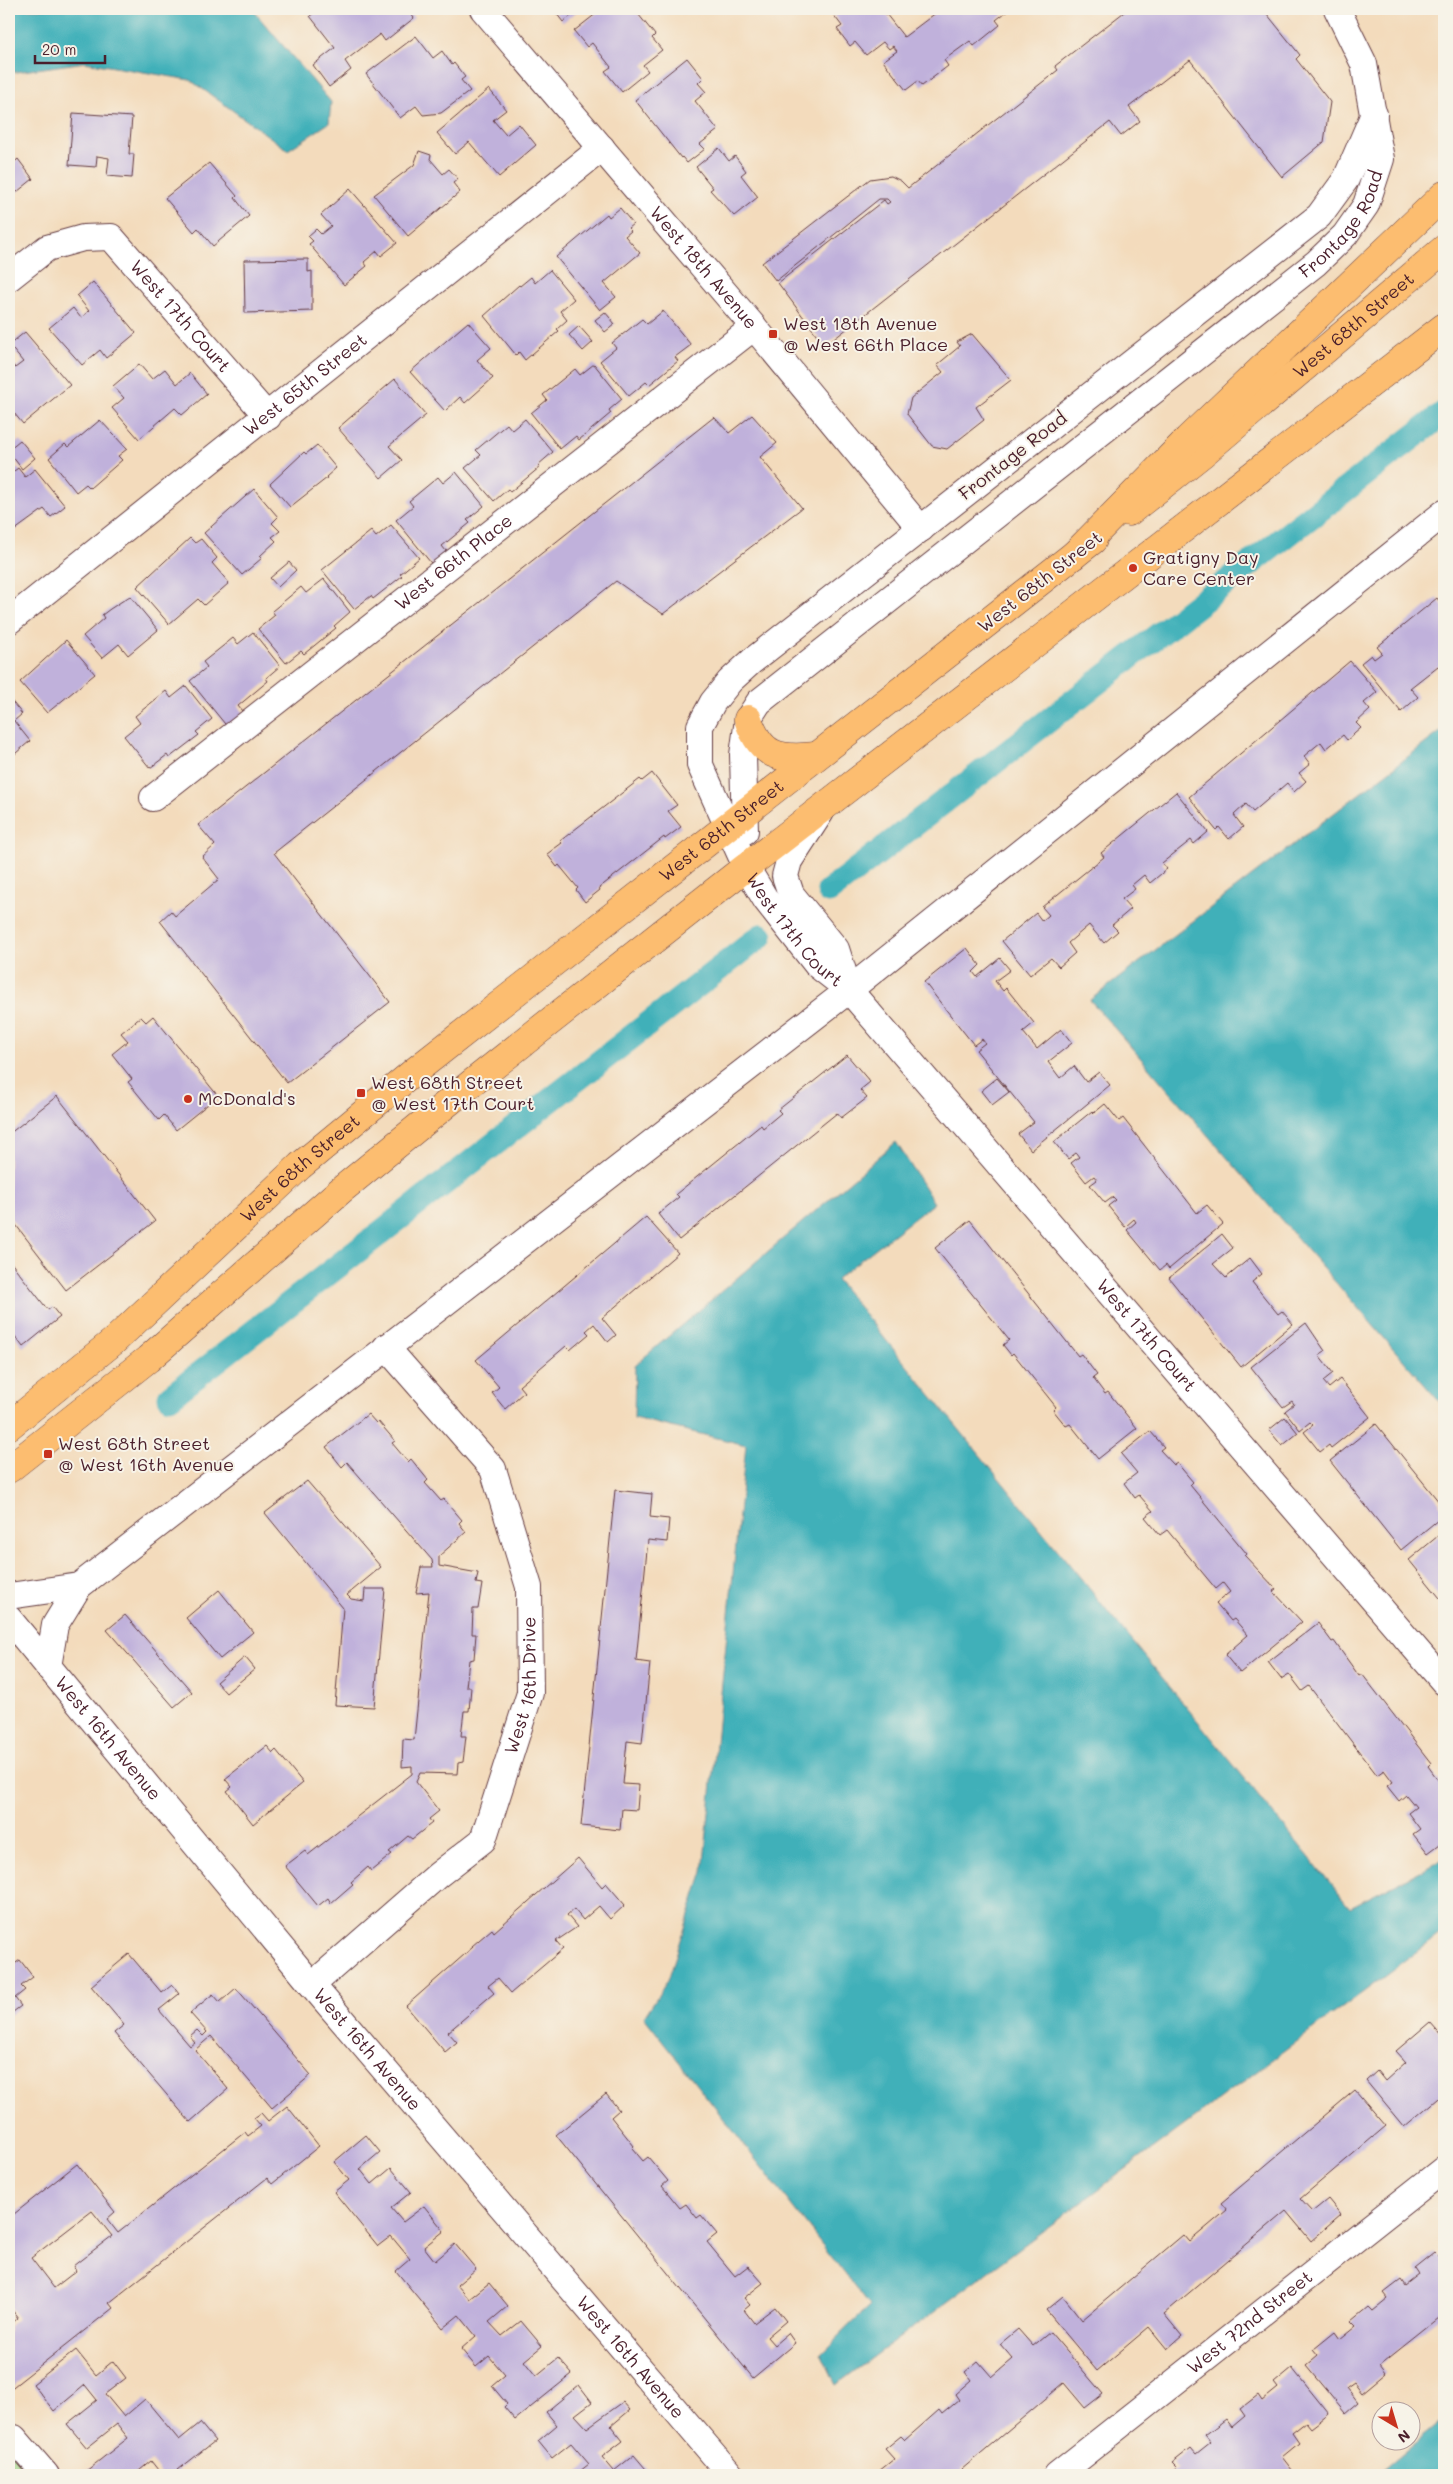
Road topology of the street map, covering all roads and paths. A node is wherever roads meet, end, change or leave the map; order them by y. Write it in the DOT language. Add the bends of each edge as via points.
graph roads {
  1 [pos="483,9"];
  2 [pos="1337,9"];
  3 [pos="1374,114"];
  4 [pos="602,148"];
  5 [pos="1444,195"];
  6 [pos="1444,249"];
  7 [pos="9,278"];
  8 [pos="754,327"];
  9 [pos="1444,327"];
  10 [pos="268,417"];
  11 [pos="1444,513"];
  12 [pos="921,529"];
  13 [pos="1074,555"];
  14 [pos="904,586"];
  15 [pos="9,621"];
  16 [pos="748,719"];
  17 [pos="700,726"];
  18 [pos="816,756"];
  19 [pos="153,798"];
  20 [pos="826,806"];
  21 [pos="736,820"];
  22 [pos="746,867"];
  23 [pos="849,990"];
  24 [pos="386,1347"];
  25 [pos="9,1426"];
  26 [pos="9,1469"];
  27 [pos="79,1586"];
  28 [pos="9,1596"];
  29 [pos="9,1620"];
  30 [pos="48,1667"];
  31 [pos="1444,1682"];
  32 [pos="312,1985"];
  33 [pos="1444,2169"];
  34 [pos="12,2440"];
  35 [pos="46,2475"];
  36 [pos="731,2475"];
  37 [pos="1057,2475"];
  1 -- 4 [label="street, West 18th Avenue"];
  2 -- 3 [label="street" via="1364,64"];
  3 -- 12 [label="street, Frontage Road" via="1346,179 1319,216"];
  3 -- 14 [label="street, Frontage Road" via="1381,159 1366,205 1345,235 1316,263"];
  4 -- 8 [label="street, West 18th Avenue"];
  4 -- 10 [label="street, West 65th Street"];
  5 -- 13 [label="main road" via="1188,439"];
  6 -- 13 [label="main road, West 68th Street" via="1202,454"];
  7 -- 10 [label="street, West 17th Court" via="47,248 83,238 111,237"];
  8 -- 12 [label="street, West 18th Avenue"];
  8 -- 19 [label="street, West 66th Place"];
  9 -- 20 [label="main road"];
  10 -- 15 [label="street, West 65th Street"];
  11 -- 23 [label="street"];
  12 -- 14 [label="street" via="918,559"];
  12 -- 17 [label="street, Frontage Road" via="752,661 713,702"];
  13 -- 18 [label="main road, West 68th Street"];
  14 -- 16 [label="street, Frontage Road" via="770,691"];
  16 -- 18 [label="main road" via="759,742 773,754 790,759"];
  16 -- 21 [label="street"];
  17 -- 21 [label="street, West 17th Court" via="700,765"];
  18 -- 21 [label="main road, West 68th Street"];
  20 -- 22 [label="main road"];
  20 -- 23 [label="street, West 17th Court" via="789,860 785,876 791,894 836,949"];
  21 -- 22 [label="street, West 17th Court"];
  21 -- 25 [label="main road, West 68th Street" via="415,1071 300,1166 146,1313"];
  22 -- 23 [label="street, West 17th Court" via="766,900 817,965"];
  22 -- 26 [label="main road" via="414,1130 148,1359"];
  23 -- 24 [label="street"];
  23 -- 31 [label="street, West 17th Court"];
  24 -- 27 [label="street"];
  24 -- 32 [label="street, West 16th Drive" via="494,1469 529,1587 530,1693 483,1840"];
  27 -- 28 [label="street"];
  27 -- 30 [label="street" via="55,1625"];
  29 -- 30 [label="street, West 16th Avenue"];
  30 -- 32 [label="street, West 16th Avenue"];
  32 -- 36 [label="street, West 16th Avenue"];
  33 -- 37 [label="street, West 72nd Street"];
  34 -- 35 [label="street"];
}
